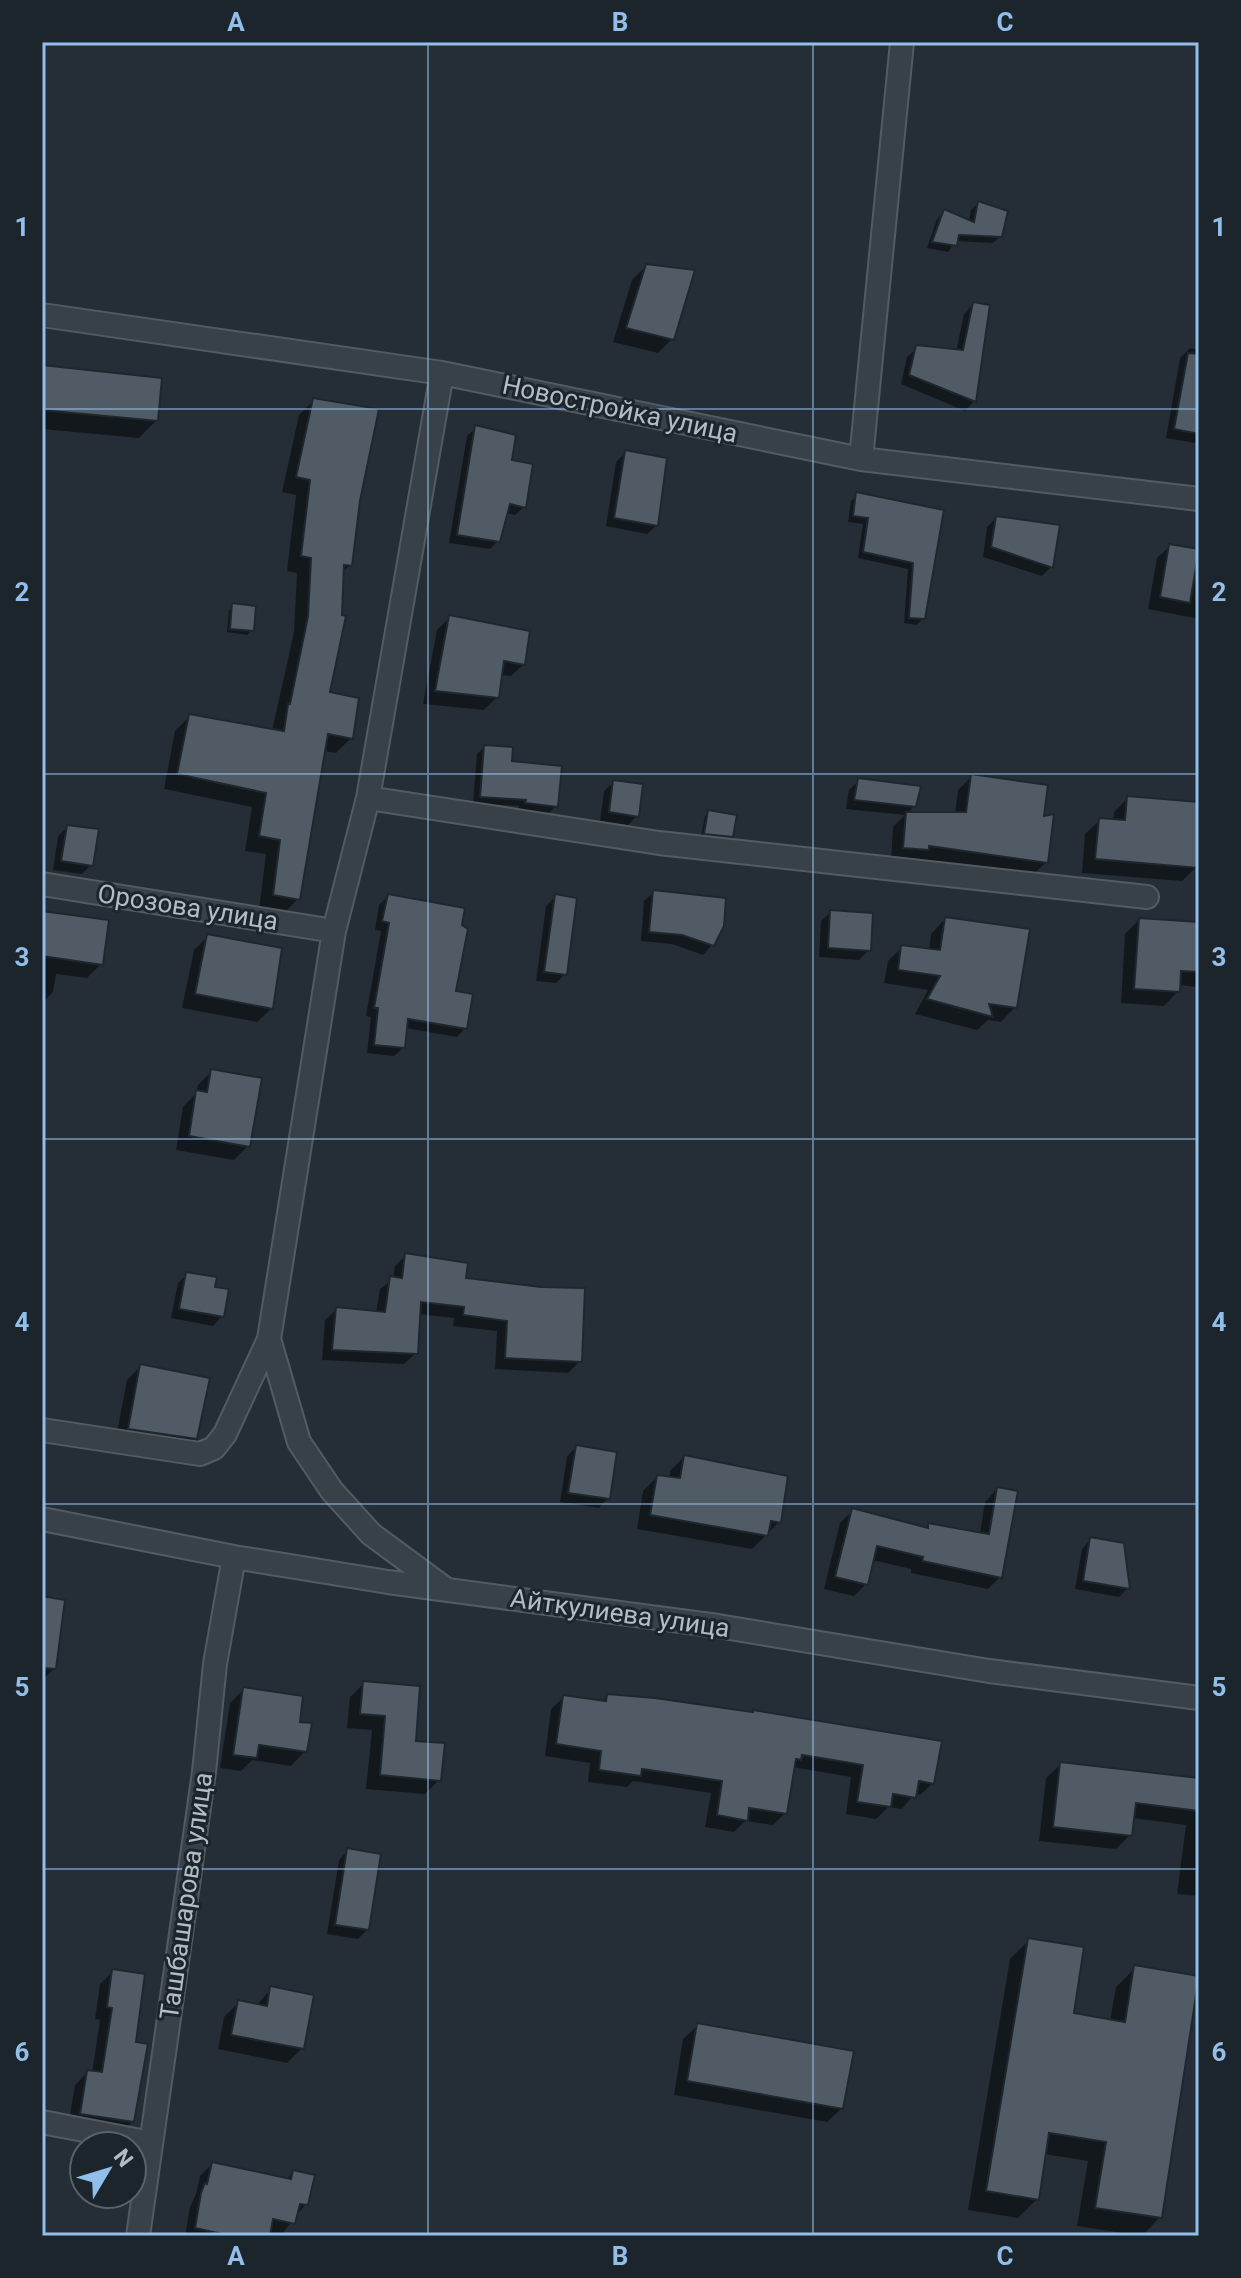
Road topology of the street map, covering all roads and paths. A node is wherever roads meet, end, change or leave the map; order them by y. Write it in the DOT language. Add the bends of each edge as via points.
graph roads {
  1 [pos="902,42"];
  2 [pos="42,315"];
  3 [pos="442,373"];
  4 [pos="861,459"];
  5 [pos="1199,499"];
  6 [pos="368,798"];
  7 [pos="42,884"];
  8 [pos="1147,897"];
  9 [pos="334,931"];
  10 [pos="269,1339"];
  11 [pos="42,1430"];
  12 [pos="42,1519"];
  13 [pos="234,1557"];
  14 [pos="447,1590"];
  15 [pos="1199,1698"];
  16 [pos="42,2122"];
  17 [pos="151,2143"];
  18 [pos="138,2236"];
  1 -- 4 [label="street"];
  2 -- 3 [label="street, Новостройка улица"];
  3 -- 4 [label="street, Новостройка улица"];
  3 -- 6 [label="street"];
  4 -- 5 [label="street, Новостройка улица"];
  6 -- 8 [label="street" via="659,843"];
  6 -- 9 [label="street"];
  7 -- 9 [label="street, Орозова улица"];
  9 -- 10 [label="street"];
  10 -- 11 [label="street" via="225,1434 214,1448 200,1454"];
  10 -- 14 [label="street" via="299,1442 332,1491 371,1534"];
  12 -- 13 [label="street, Айткулиева улица"];
  13 -- 14 [label="street, Айткулиева улица"];
  13 -- 17 [label="street, Ташбашарова улица"];
  14 -- 15 [label="street, Айткулиева улица"];
  16 -- 17 [label="street"];
  17 -- 18 [label="street, Ташбашарова улица"];
}
